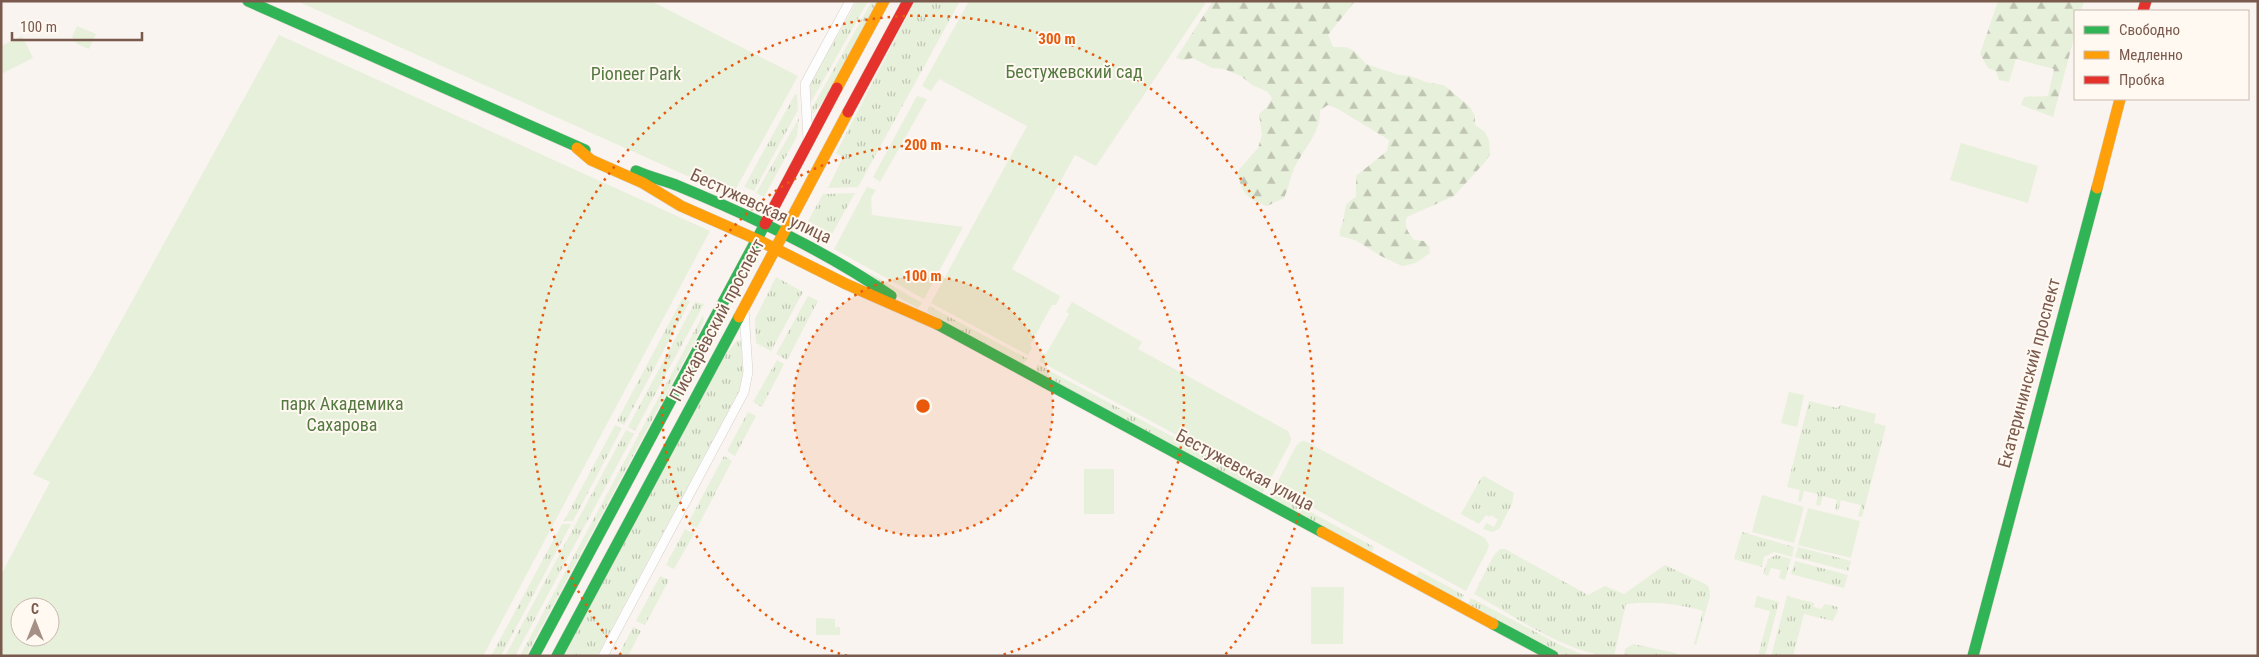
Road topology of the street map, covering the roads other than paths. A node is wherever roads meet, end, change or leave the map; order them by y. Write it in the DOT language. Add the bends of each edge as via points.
graph roads {
  1 [pos="248,1"];
  2 [pos="850,1"];
  3 [pos="884,1"];
  4 [pos="908,1"];
  5 [pos="2120,100"];
  6 [pos="808,142"];
  7 [pos="577,148"];
  8 [pos="764,225"];
  9 [pos="784,234"];
  10 [pos="756,239"];
  11 [pos="776,249"];
  12 [pos="744,309"];
  13 [pos="920,315"];
  14 [pos="534,656"];
  15 [pos="557,656"];
  16 [pos="603,656"];
  17 [pos="1553,656"];
  18 [pos="1973,656"];
  1 -- 7 [label="street, Бестужевская улица"];
  2 -- 6 [label="street" via="805,84"];
  3 -- 6 [label="street, Пискарёвский проспект"];
  4 -- 9 [label="street, Пискарёвский проспект"];
  5 -- 18 [label="street, Екатерининский проспект"];
  6 -- 8 [label="street, Пискарёвский проспект"];
  7 -- 8 [label="street, Бестужевская улица" via="680,187"];
  7 -- 10 [label="street, Бестужевская улица" via="591,160 643,183 680,206"];
  8 -- 9 [label="street, Бестужевская улица"];
  8 -- 10 [label="street, Пискарёвский проспект"];
  9 -- 11 [label="street, Пискарёвский проспект"];
  9 -- 13 [label="street, Бестужевская улица" via="856,271"];
  10 -- 11 [label="street, Бестужевская улица"];
  10 -- 14 [label="street, Пискарёвский проспект"];
  11 -- 12 [label="street, Пискарёвский проспект"];
  11 -- 13 [label="street, Бестужевская улица" via="846,284"];
  12 -- 15 [label="street, Пискарёвский проспект"];
  12 -- 16 [label="street" via="748,372 744,392"];
  13 -- 17 [label="street, Бестужевская улица"];
}
